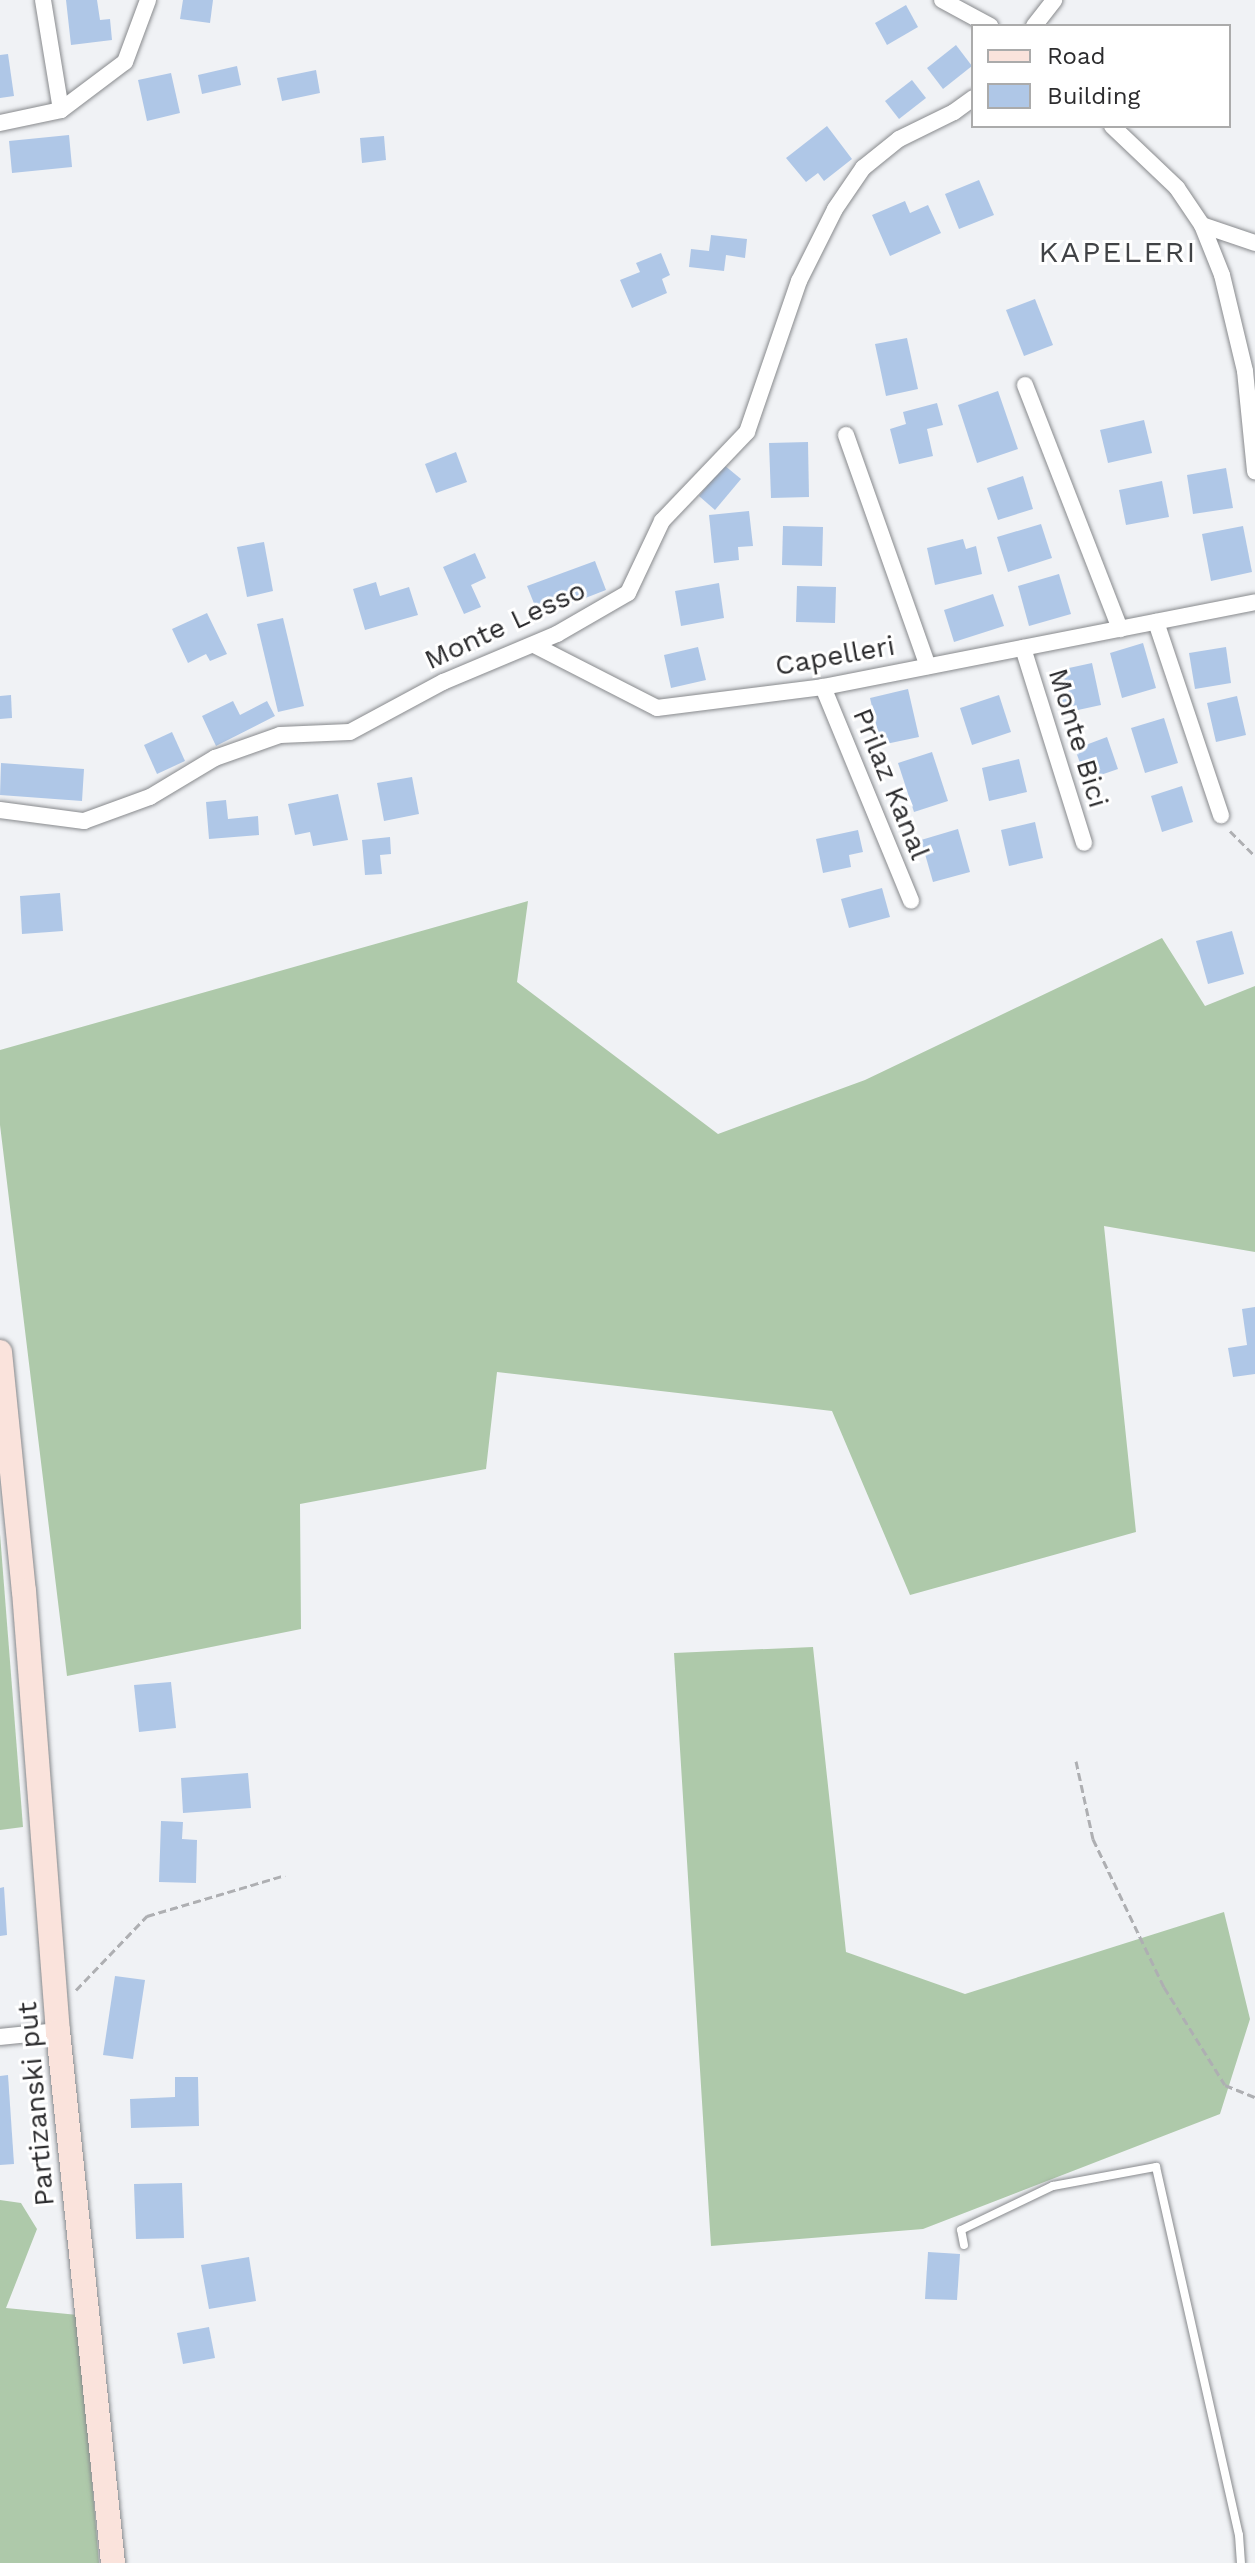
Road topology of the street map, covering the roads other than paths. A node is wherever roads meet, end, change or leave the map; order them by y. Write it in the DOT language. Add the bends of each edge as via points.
graph roads {
  1 [pos="43,0"];
  2 [pos="148,0"];
  3 [pos="942,0"];
  4 [pos="1054,0"];
  5 [pos="986,24"];
  6 [pos="1036,24"];
  7 [pos="971,99"];
  8 [pos="61,110"];
  9 [pos="0,123"];
  10 [pos="1114,128"];
  11 [pos="1202,225"];
  12 [pos="1255,243"];
  13 [pos="1025,385"];
  14 [pos="846,435"];
  15 [pos="1255,472"];
  16 [pos="1255,602"];
  17 [pos="1156,622"];
  18 [pos="1120,629"];
  19 [pos="534,645"];
  20 [pos="1023,648"];
  21 [pos="928,666"];
  22 [pos="823,687"];
  23 [pos="0,810"];
  24 [pos="1221,815"];
  25 [pos="1084,843"];
  26 [pos="911,901"];
  27 [pos="0,1352"];
  28 [pos="57,2021"];
  29 [pos="0,2037"];
  30 [pos="964,2245"];
  31 [pos="113,2563"];
  32 [pos="1241,2563"];
  1 -- 8 [label="street"];
  2 -- 8 [label="street" via="125,62"];
  3 -- 5 [label="street"];
  4 -- 6 [label="street"];
  7 -- 19 [label="street, Monte Lesso" via="899,139 863,168 835,209 799,281 747,432 662,521 628,593"];
  8 -- 9 [label="street"];
  10 -- 11 [label="street" via="1177,188"];
  11 -- 12 [label="street"];
  11 -- 15 [label="street" via="1222,275 1245,371"];
  13 -- 18 [label="street"];
  14 -- 21 [label="street"];
  16 -- 17 [label="street, Capelleri"];
  17 -- 18 [label="street, Capelleri"];
  17 -- 24 [label="street"];
  18 -- 20 [label="street, Capelleri"];
  19 -- 22 [label="street, Capelleri" via="657,708"];
  19 -- 23 [label="street, Monte Lesso" via="443,682 350,732 280,735 215,758 150,797 84,821"];
  20 -- 21 [label="street, Capelleri"];
  20 -- 25 [label="street, Monte Bici"];
  21 -- 22 [label="street, Capelleri"];
  22 -- 26 [label="street, Prilaz Kanal"];
  27 -- 28 [label="street, Partizanski put"];
  28 -- 29 [label="street"];
  28 -- 31 [label="street, Partizanski put"];
  30 -- 32 [label="lane" via="961,2230 1053,2186 1156,2167"];
}
